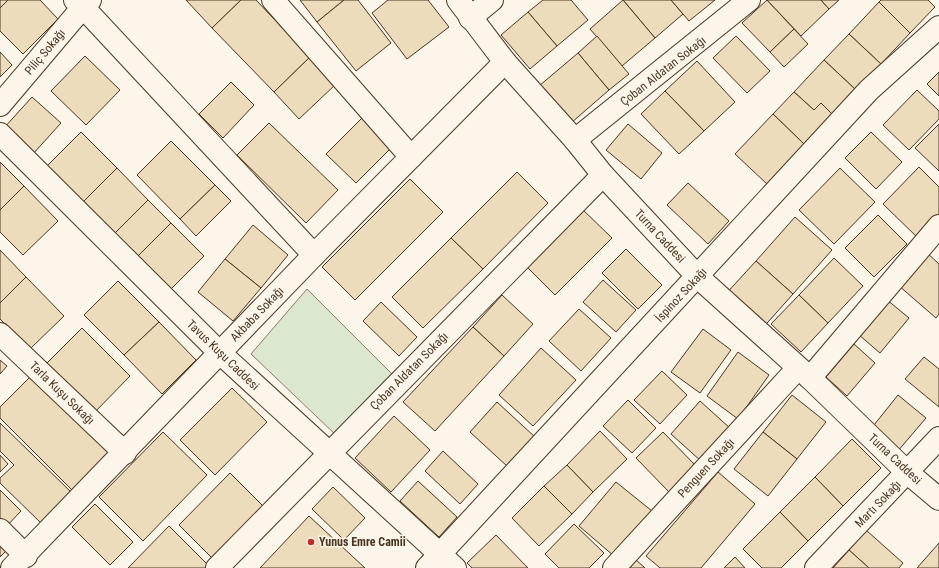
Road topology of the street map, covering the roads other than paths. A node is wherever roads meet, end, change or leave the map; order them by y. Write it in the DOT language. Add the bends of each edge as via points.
graph roads {
  1 [pos="274,0"];
  2 [pos="458,0"];
  3 [pos="492,0"];
  4 [pos="749,0"];
  5 [pos="83,2"];
  6 [pos="470,18"];
  7 [pos="939,27"];
  8 [pos="505,62"];
  9 [pos="0,105"];
  10 [pos="0,134"];
  11 [pos="575,140"];
  12 [pos="411,157"];
  13 [pos="603,175"];
  14 [pos="939,226"];
  15 [pos="314,255"];
  16 [pos="698,277"];
  17 [pos="0,334"];
  18 [pos="220,353"];
  19 [pos="804,373"];
  20 [pos="939,438"];
  21 [pos="125,453"];
  22 [pos="327,453"];
  23 [pos="908,473"];
  24 [pos="939,499"];
  25 [pos="0,530"];
  26 [pos="19,562"];
  27 [pos="440,563"];
  28 [pos="217,568"];
  29 [pos="614,568"];
  30 [pos="816,568"];
  1 -- 12 [label="street"];
  2 -- 6 [label="street, Turna Caddesi"];
  3 -- 6 [label="street"];
  4 -- 11 [label="street, Çoban Aldatan Sokağı"];
  5 -- 9 [label="street, Piliç Sokağı"];
  5 -- 15 [label="street"];
  6 -- 8 [label="street, Turna Caddesi"];
  7 -- 16 [label="street, İspinoz Sokağı" via="869,90"];
  8 -- 11 [label="street, Turna Caddesi"];
  8 -- 12 [label="street, Akbaba Sokağı"];
  10 -- 18 [label="street, Tavus Kuşu Caddesi"];
  11 -- 13 [label="street, Turna Caddesi"];
  12 -- 15 [label="street, Akbaba Sokağı"];
  13 -- 16 [label="street, Turna Caddesi"];
  13 -- 22 [label="street, Çoban Aldatan Sokağı"];
  14 -- 19 [label="street, Penguen Sokağı"];
  15 -- 18 [label="street, Akbaba Sokağı"];
  16 -- 19 [label="street, Turna Caddesi"];
  16 -- 27 [label="street, İspinoz Sokağı"];
  17 -- 21 [label="street, Tarla Kuşu Sokağı"];
  18 -- 21 [label="street, Akbaba Sokağı"];
  18 -- 22 [label="street, Tavus Kuşu Caddesi"];
  19 -- 23 [label="street, Turna Caddesi"];
  19 -- 29 [label="street, Penguen Sokağı"];
  20 -- 23 [label="street, Martı Sokağı"];
  21 -- 26 [label="street, Akbaba Sokağı"];
  22 -- 27 [label="street, Tavus Kuşu Caddesi"];
  22 -- 28 [label="street, Çoban Aldatan Sokağı"];
  23 -- 24 [label="street, Turna Caddesi"];
  23 -- 30 [label="street, Martı Sokağı"];
  25 -- 26 [label="street"];
}
